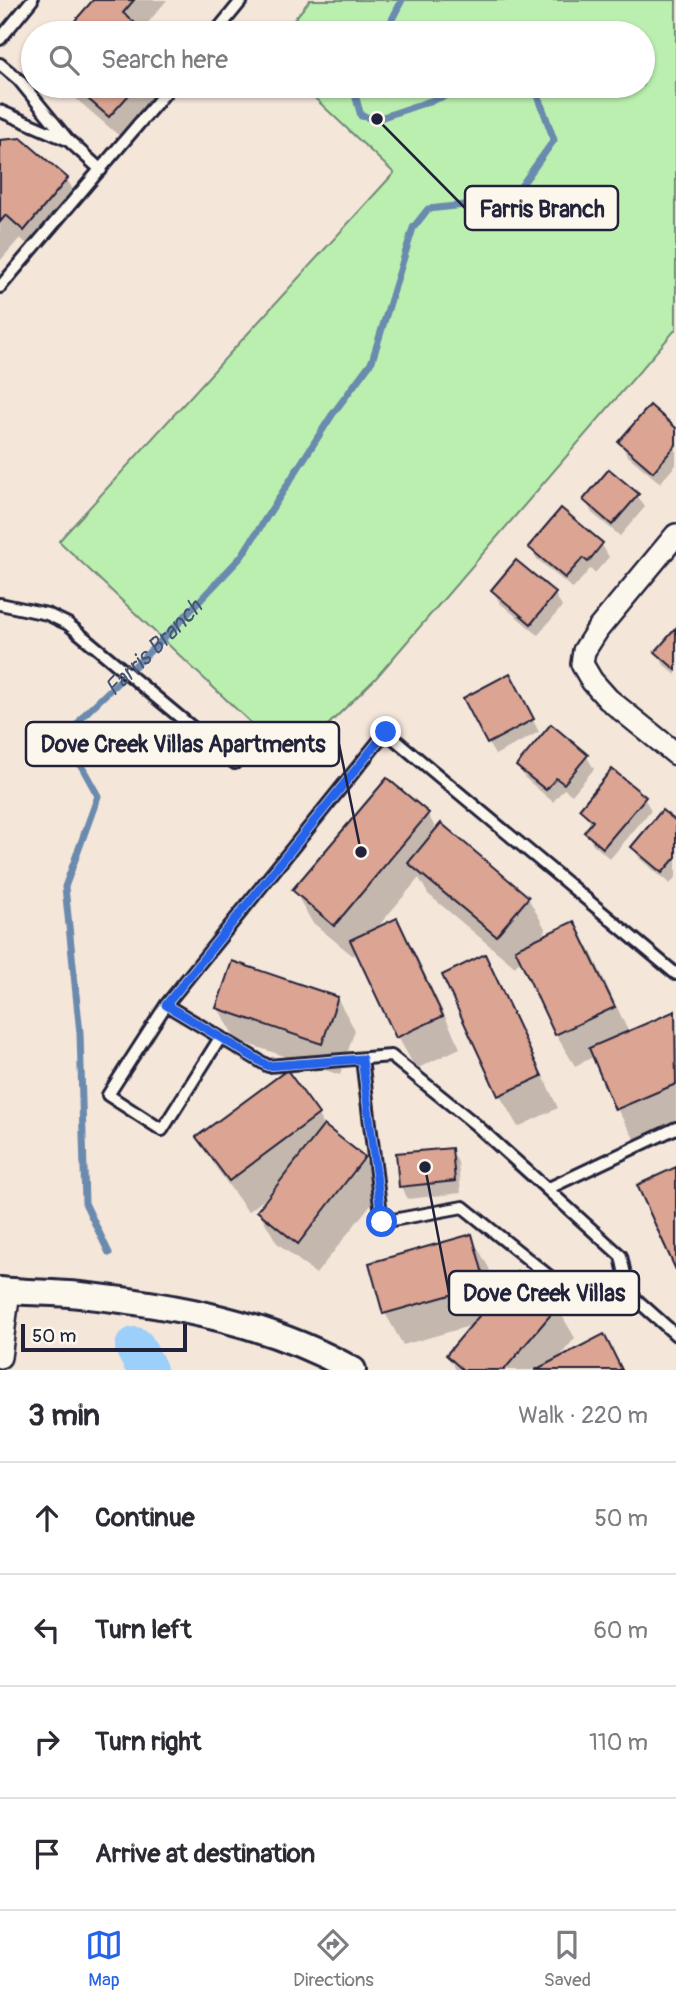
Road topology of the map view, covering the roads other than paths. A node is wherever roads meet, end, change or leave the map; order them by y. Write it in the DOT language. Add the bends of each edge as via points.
graph roads {
  1 [pos="32,0"];
  2 [pos="242,0"];
  3 [pos="225,21"];
  4 [pos="0,39"];
  5 [pos="0,64"];
  6 [pos="21,82"];
  7 [pos="34,98"];
  8 [pos="162,98"];
  9 [pos="0,111"];
  10 [pos="68,140"];
  11 [pos="101,170"];
  12 [pos="0,287"];
  13 [pos="676,536"];
  14 [pos="0,604"];
  15 [pos="676,754"];
  16 [pos="235,763"];
  17 [pos="676,974"];
  18 [pos="166,1005"];
  19 [pos="220,1038"];
  20 [pos="362,1059"];
  21 [pos="676,1128"];
  22 [pos="547,1189"];
  23 [pos="5,1290"];
  24 [pos="629,1293"];
  25 [pos="676,1335"];
  26 [pos="0,1357"];
  27 [pos="353,1370"];
  1 -- 4 [label="lane"];
  2 -- 3 [label="lane"];
  5 -- 6 [label="lane"];
  7 -- 10 [label="lane"];
  8 -- 11 [label="lane"];
  9 -- 10 [label="lane"];
  10 -- 11 [label="lane"];
  11 -- 12 [label="lane"];
  13 -- 15 [label="street" via="598,629 584,651 582,664 608,699"];
  14 -- 16 [label="lane" via="47,614 68,624"];
  17 -- 18 [label="lane" via="386,732"];
  18 -- 19 [label="lane"];
  18 -- 19 [label="lane" via="108,1096 162,1130"];
  19 -- 20 [label="lane" via="268,1066"];
  20 -- 22 [label="lane" via="391,1056"];
  20 -- 24 [label="lane" via="382,1222 463,1207 585,1305"];
  21 -- 22 [label="lane"];
  22 -- 24 [label="lane" via="621,1256"];
  23 -- 26 [label="street"];
  23 -- 27 [label="street" via="79,1294 182,1309 265,1330"];
  24 -- 25 [label="lane"];
}
